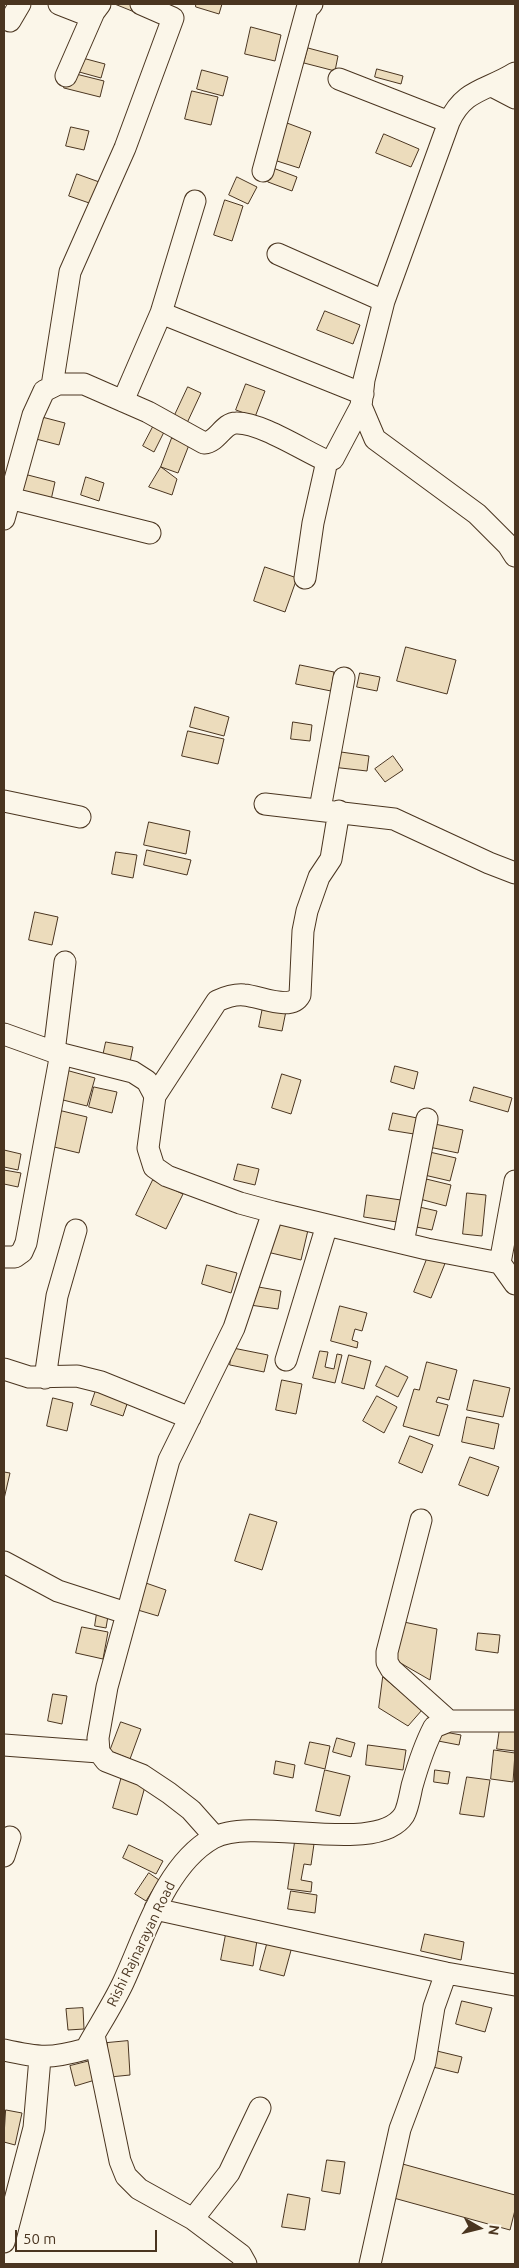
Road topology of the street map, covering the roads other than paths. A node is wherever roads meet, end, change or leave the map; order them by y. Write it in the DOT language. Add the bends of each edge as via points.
graph roads {
  1 [pos="59,4"];
  2 [pos="142,4"];
  3 [pos="312,4"];
  4 [pos="97,8"];
  5 [pos="515,73"];
  6 [pos="66,76"];
  7 [pos="339,79"];
  8 [pos="492,86"];
  9 [pos="515,98"];
  10 [pos="449,122"];
  11 [pos="263,171"];
  12 [pos="195,201"];
  13 [pos="278,254"];
  14 [pos="384,302"];
  15 [pos="161,313"];
  16 [pos="52,386"];
  17 [pos="362,400"];
  18 [pos="123,401"];
  19 [pos="13,452"];
  20 [pos="327,461"];
  21 [pos="9,498"];
  22 [pos="4,519"];
  23 [pos="150,533"];
  24 [pos="515,556"];
  25 [pos="305,578"];
  26 [pos="344,678"];
  27 [pos="4,801"];
  28 [pos="265,804"];
  29 [pos="329,810"];
  30 [pos="80,817"];
  31 [pos="515,873"];
  32 [pos="65,962"];
  33 [pos="4,1034"];
  34 [pos="58,1052"];
  35 [pos="155,1096"];
  36 [pos="427,1119"];
  37 [pos="515,1181"];
  38 [pos="273,1212"];
  39 [pos="327,1224"];
  40 [pos="76,1230"];
  41 [pos="403,1243"];
  42 [pos="4,1257"];
  43 [pos="500,1263"];
  44 [pos="515,1284"];
  45 [pos="286,1360"];
  46 [pos="4,1369"];
  47 [pos="45,1378"];
  48 [pos="190,1418"];
  49 [pos="421,1520"];
  50 [pos="4,1562"];
  51 [pos="126,1613"];
  52 [pos="450,1721"];
  53 [pos="515,1722"];
  54 [pos="4,1745"];
  55 [pos="99,1752"];
  56 [pos="215,1837"];
  57 [pos="155,1909"];
  58 [pos="446,1973"];
  59 [pos="515,1985"];
  60 [pos="94,2036"];
  61 [pos="4,2050"];
  62 [pos="40,2058"];
  63 [pos="260,2108"];
  64 [pos="193,2219"];
  65 [pos="4,2242"];
  66 [pos="246,2264"];
  67 [pos="370,2264"];
  1 -- 4 [label="street" via="82,13"];
  2 -- 16 [label="street" via="173,18 126,148 70,272"];
  3 -- 11 [label="street" via="307,9"];
  4 -- 6 [label="street"];
  5 -- 8 [label="street"];
  7 -- 10 [label="street"];
  8 -- 9 [label="street"];
  8 -- 10 [label="street" via="467,97 456,106"];
  10 -- 14 [label="street"];
  12 -- 15 [label="street"];
  13 -- 14 [label="street"];
  14 -- 17 [label="street"];
  15 -- 17 [label="street"];
  15 -- 18 [label="street"];
  16 -- 18 [label="street" via="84,384"];
  16 -- 19 [label="street" via="44,391"];
  17 -- 20 [label="street" via="333,459"];
  17 -- 24 [label="street" via="375,439 477,514"];
  18 -- 20 [label="street" via="204,443 211,442 236,423 260,429"];
  19 -- 21 [label="street"];
  20 -- 25 [label="street"];
  21 -- 22 [label="street"];
  21 -- 23 [label="street"];
  26 -- 29 [label="street"];
  27 -- 30 [label="street"];
  28 -- 29 [label="street"];
  29 -- 31 [label="street" via="394,819"];
  29 -- 35 [label="street" via="331,859 319,876 307,911 298,1000 290,1003 244,995 217,1001"];
  32 -- 34 [label="street"];
  33 -- 34 [label="street"];
  34 -- 35 [label="street" via="133,1072 147,1081"];
  34 -- 42 [label="street" via="26,1243 15,1257"];
  35 -- 38 [label="street" via="148,1148 159,1172"];
  36 -- 41 [label="street"];
  37 -- 43 [label="street"];
  38 -- 39 [label="street"];
  38 -- 48 [label="street" via="234,1328"];
  39 -- 41 [label="street"];
  39 -- 45 [label="street"];
  40 -- 47 [label="street" via="57,1296"];
  41 -- 43 [label="street"];
  43 -- 44 [label="street"];
  46 -- 47 [label="street" via="30,1378"];
  47 -- 48 [label="street" via="77,1376 100,1382"];
  48 -- 51 [label="street" via="169,1460"];
  49 -- 52 [label="street" via="387,1662 391,1670"];
  50 -- 51 [label="street" via="58,1591"];
  51 -- 55 [label="street" via="100,1718"];
  52 -- 53 [label="street"];
  52 -- 56 [label="street, Rishi Rajnarayan Road" via="434,1727 404,1815 393,1825 377,1832 244,1832"];
  54 -- 55 [label="street"];
  55 -- 56 [label="street" via="106,1761 142,1775 169,1793 191,1810"];
  56 -- 57 [label="street, Rishi Rajnarayan Road" via="196,1850 177,1872"];
  57 -- 58 [label="street"];
  57 -- 60 [label="street, Rishi Rajnarayan Road" via="122,1984"];
  58 -- 59 [label="street"];
  58 -- 67 [label="street" via="434,2007 425,2062 400,2129"];
  60 -- 62 [label="street, Rishi Rajnarayan Road" via="86,2049"];
  60 -- 64 [label="street" via="120,2161 126,2176 139,2189"];
  61 -- 62 [label="street, Rishi Rajnarayan Road"];
  62 -- 65 [label="street" via="34,2128"];
  63 -- 64 [label="street" via="229,2173"];
  64 -- 66 [label="street" via="241,2254"];
}
